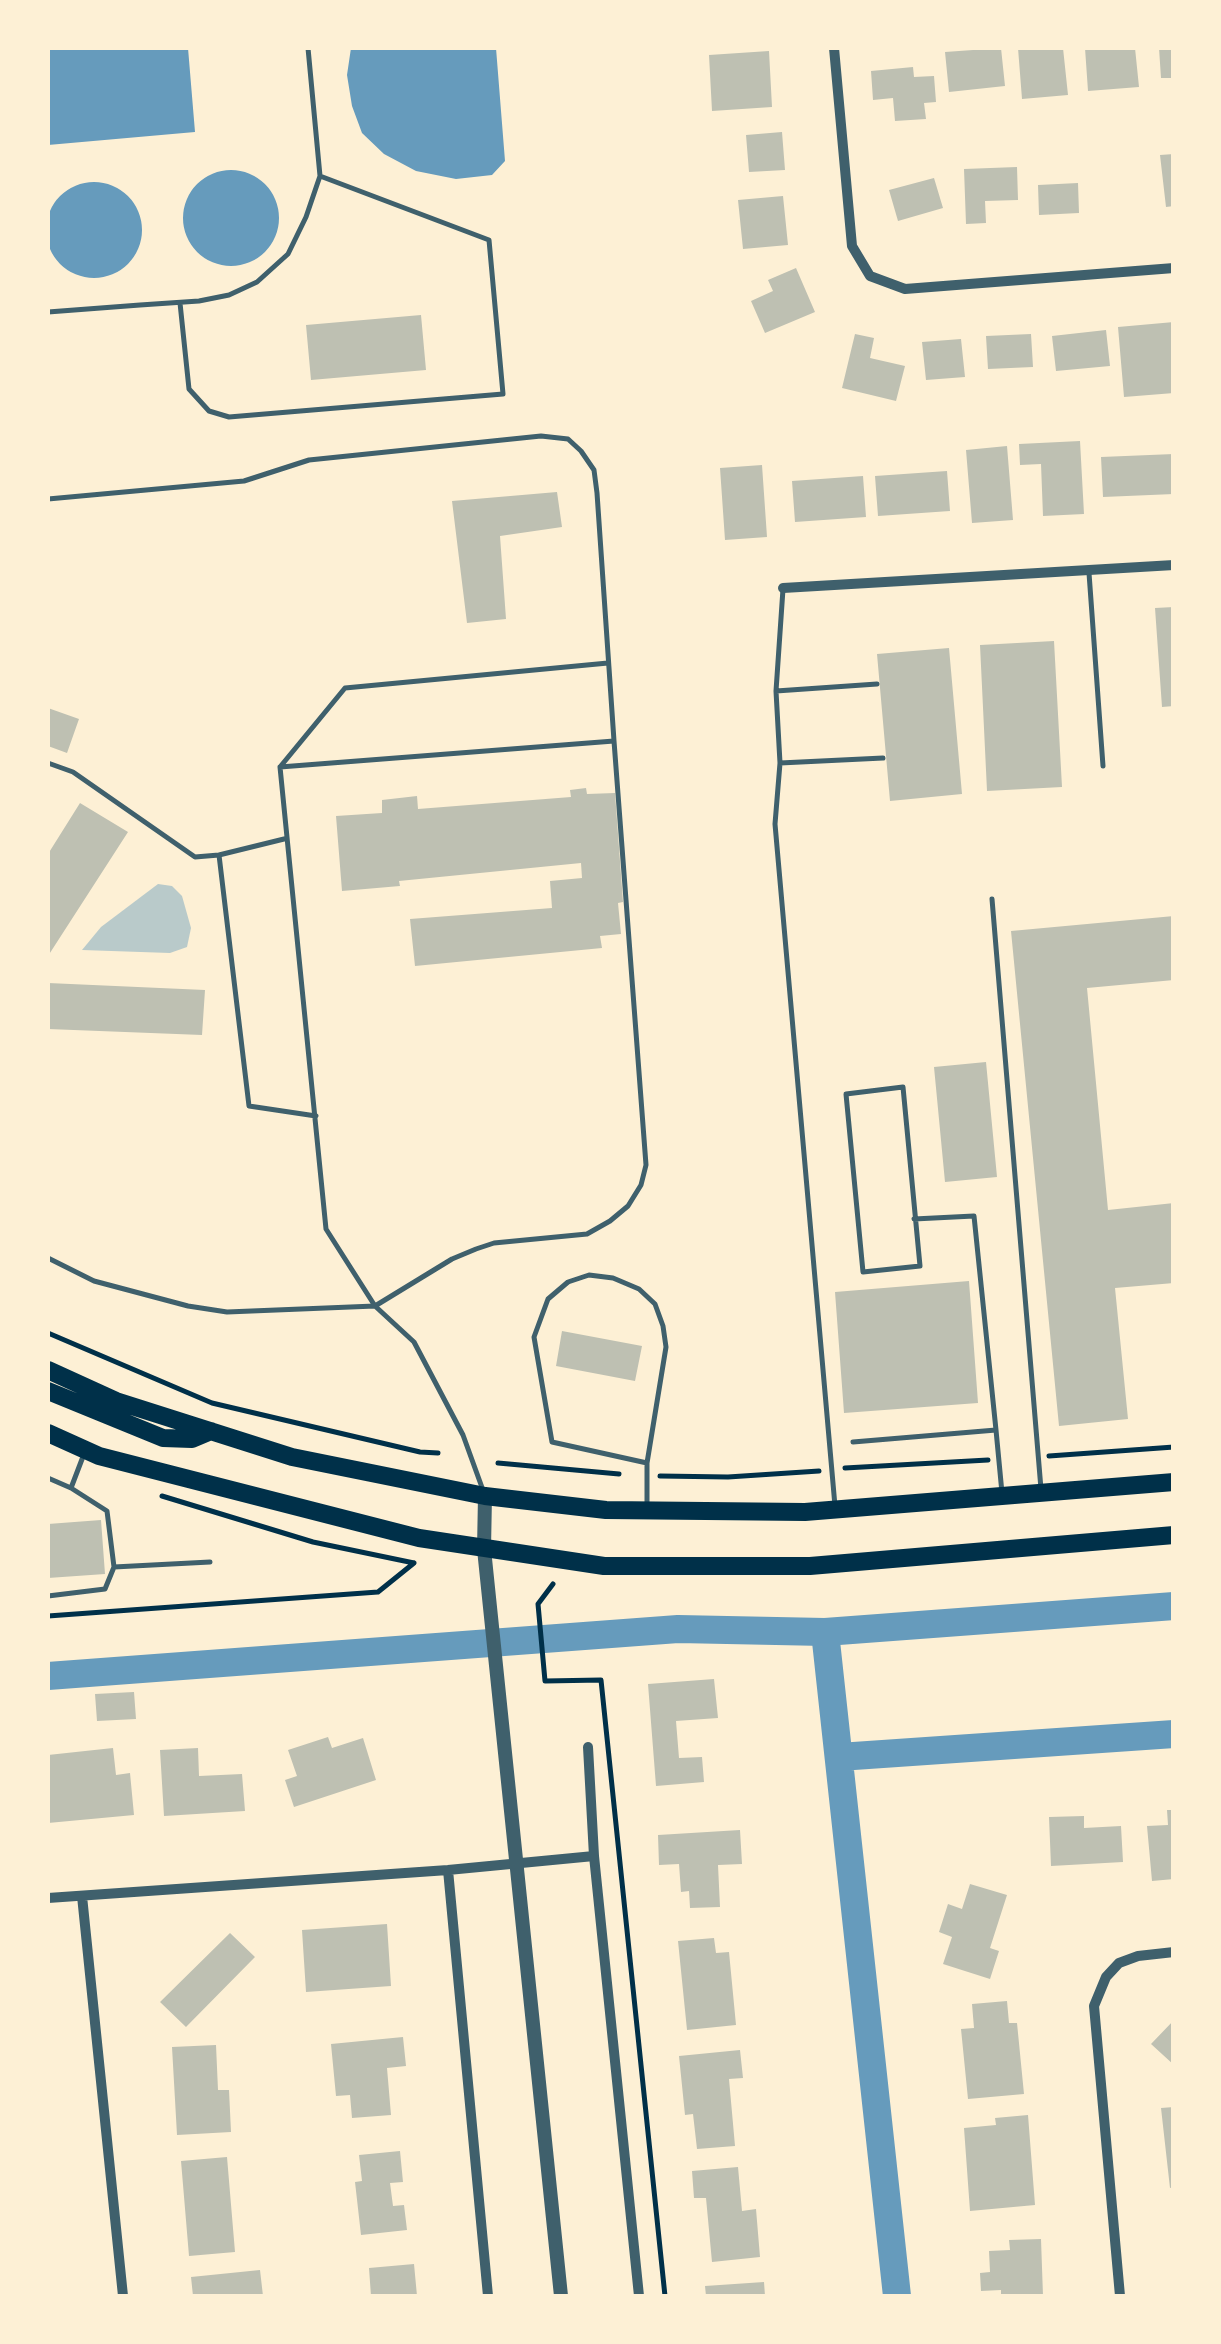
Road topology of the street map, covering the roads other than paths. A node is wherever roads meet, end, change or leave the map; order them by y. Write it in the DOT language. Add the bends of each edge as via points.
graph roads {
  1 [pos="308,48"];
  2 [pos="834,48"];
  3 [pos="320,176"];
  4 [pos="1174,268"];
  5 [pos="180,303"];
  6 [pos="48,312"];
  7 [pos="48,499"];
  8 [pos="1174,564"];
  9 [pos="1089,570"];
  10 [pos="783,588"];
  11 [pos="608,663"];
  12 [pos="876,684"];
  13 [pos="776,691"];
  14 [pos="614,741"];
  15 [pos="883,758"];
  16 [pos="48,763"];
  17 [pos="780,764"];
  18 [pos="1103,766"];
  19 [pos="280,768"];
  20 [pos="285,838"];
  21 [pos="219,856"];
  22 [pos="992,900"];
  23 [pos="316,1116"];
  24 [pos="914,1219"];
  25 [pos="48,1258"];
  26 [pos="374,1306"];
  27 [pos="48,1370"];
  28 [pos="48,1391"];
  29 [pos="996,1430"];
  30 [pos="211,1431"];
  31 [pos="48,1433"];
  32 [pos="853,1442"];
  33 [pos="85,1450"];
  34 [pos="647,1463"];
  35 [pos="48,1478"];
  36 [pos="1174,1482"];
  37 [pos="71,1488"];
  38 [pos="1041,1492"];
  39 [pos="485,1496"];
  40 [pos="1002,1496"];
  41 [pos="647,1510"];
  42 [pos="835,1510"];
  43 [pos="1174,1535"];
  44 [pos="484,1549"];
  45 [pos="210,1562"];
  46 [pos="114,1568"];
  47 [pos="48,1596"];
  48 [pos="588,1747"];
  49 [pos="594,1856"];
  50 [pos="517,1864"];
  51 [pos="448,1870"];
  52 [pos="82,1896"];
  53 [pos="48,1898"];
  54 [pos="1174,1952"];
  55 [pos="123,2296"];
  56 [pos="488,2296"];
  57 [pos="561,2296"];
  58 [pos="639,2296"];
  59 [pos="1120,2296"];
  1 -- 3 [label="lane"];
  2 -- 4 [label="street" via="852,246 870,276 905,289"];
  3 -- 5 [label="lane" via="288,254 257,282 229,295"];
  3 -- 5 [label="lane" via="489,240 503,394 229,417 210,411 189,389"];
  5 -- 6 [label="lane"];
  7 -- 11 [label="lane" via="244,481 308,460 541,436 568,440 594,470"];
  8 -- 9 [label="street"];
  9 -- 10 [label="street"];
  9 -- 18 [label="lane"];
  10 -- 13 [label="lane"];
  11 -- 14 [label="lane"];
  11 -- 19 [label="lane" via="345,688"];
  12 -- 13 [label="lane"];
  13 -- 17 [label="lane"];
  14 -- 19 [label="lane"];
  14 -- 26 [label="lane" via="646,1164 641,1185 628,1206 587,1234 494,1242"];
  15 -- 17 [label="lane"];
  16 -- 21 [label="lane" via="73,772 195,857"];
  17 -- 42 [label="lane" via="775,824"];
  19 -- 20 [label="lane"];
  20 -- 21 [label="lane"];
  20 -- 23 [label="lane"];
  21 -- 23 [label="lane" via="249,1106"];
  22 -- 38 [label="lane"];
  23 -- 26 [label="lane" via="326,1229"];
  24 -- 24 [label="lane" via="902,1087 846,1094 863,1272 920,1266"];
  24 -- 29 [label="lane" via="974,1216"];
  25 -- 26 [label="lane" via="94,1282 227,1312"];
  26 -- 39 [label="lane" via="414,1342 462,1434"];
  27 -- 30 [label="highway"];
  28 -- 30 [label="highway" via="162,1438 192,1439"];
  29 -- 32 [label="lane"];
  29 -- 40 [label="lane"];
  30 -- 39 [label="highway" via="292,1457"];
  31 -- 33 [label="highway"];
  33 -- 37 [label="lane"];
  33 -- 44 [label="highway"];
  34 -- 34 [label="lane" via="552,1442 534,1337 548,1299 568,1282 589,1275 613,1278 655,1304 666,1348"];
  34 -- 41 [label="lane"];
  35 -- 37 [label="lane"];
  36 -- 38 [label="highway"];
  37 -- 46 [label="lane" via="107,1511"];
  38 -- 40 [label="highway"];
  39 -- 41 [label="highway"];
  39 -- 44 [label="street"];
  40 -- 42 [label="highway"];
  41 -- 42 [label="highway"];
  43 -- 44 [label="highway" via="810,1566 604,1566"];
  44 -- 50 [label="street"];
  45 -- 46 [label="lane"];
  46 -- 47 [label="lane" via="105,1589"];
  48 -- 49 [label="street"];
  49 -- 50 [label="street"];
  49 -- 58 [label="street"];
  50 -- 51 [label="street"];
  50 -- 57 [label="street"];
  51 -- 52 [label="street"];
  51 -- 56 [label="street"];
  52 -- 53 [label="street"];
  52 -- 55 [label="street"];
  54 -- 59 [label="street" via="1127,1959 1106,1977 1094,2006"];
}
